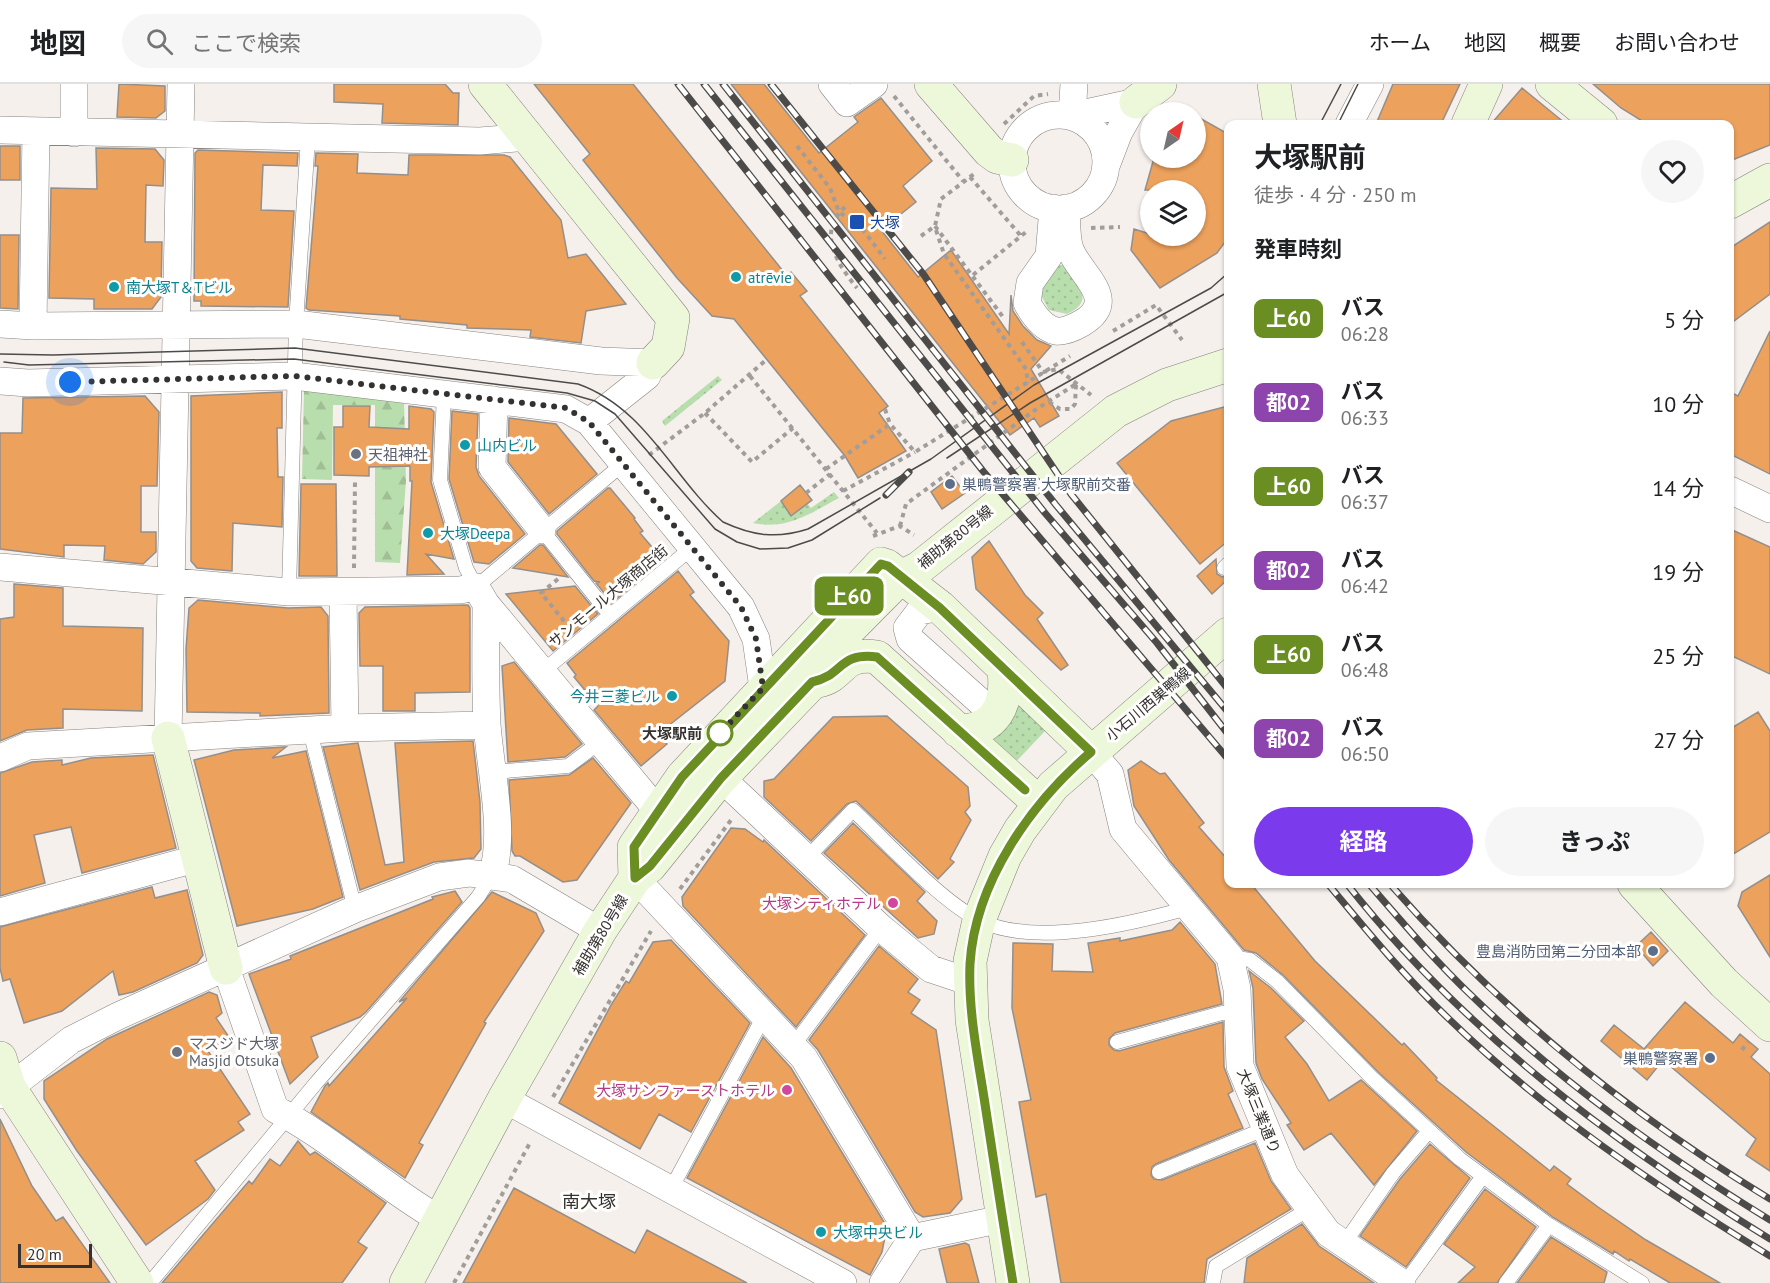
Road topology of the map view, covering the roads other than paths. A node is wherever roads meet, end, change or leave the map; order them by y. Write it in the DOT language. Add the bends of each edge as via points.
graph roads {
  1 [pos="74,84"];
  2 [pos="181,84"];
  3 [pos="485,84"];
  4 [pos="832,84"];
  5 [pos="931,84"];
  6 [pos="1074,84"];
  7 [pos="1274,84"];
  8 [pos="1370,84"];
  9 [pos="1486,84"];
  10 [pos="1552,84"];
  11 [pos="881,87"];
  12 [pos="1148,93"];
  13 [pos="1072,116"];
  14 [pos="1279,120"];
  15 [pos="1352,120"];
  16 [pos="1470,120"];
  17 [pos="1596,120"];
  18 [pos="0,130"];
  19 [pos="36,131"];
  20 [pos="74,133"];
  21 [pos="180,134"];
  22 [pos="528,137"];
  23 [pos="308,138"];
  24 [pos="990,163"];
  25 [pos="1105,169"];
  26 [pos="1770,180"];
  27 [pos="1734,200"];
  28 [pos="0,324"];
  29 [pos="174,324"];
  30 [pos="296,324"];
  31 [pos="33,326"];
  32 [pos="653,363"];
  33 [pos="1224,366"];
  34 [pos="294,376"];
  35 [pos="175,380"];
  36 [pos="0,381"];
  37 [pos="444,394"];
  38 [pos="494,400"];
  39 [pos="589,422"];
  40 [pos="624,467"];
  41 [pos="1734,492"];
  42 [pos="1770,509"];
  43 [pos="542,530"];
  44 [pos="693,547"];
  45 [pos="0,567"];
  46 [pos="901,577"];
  47 [pos="170,582"];
  48 [pos="289,592"];
  49 [pos="344,592"];
  50 [pos="481,596"];
  51 [pos="940,608"];
  52 [pos="864,611"];
  53 [pos="610,615"];
  54 [pos="1224,637"];
  55 [pos="877,657"];
  56 [pos="543,671"];
  57 [pos="1004,671"];
  58 [pos="812,682"];
  59 [pos="763,688"];
  60 [pos="995,715"];
  61 [pos="487,725"];
  62 [pos="345,728"];
  63 [pos="958,731"];
  64 [pos="310,732"];
  65 [pos="168,738"];
  66 [pos="600,742"];
  67 [pos="1091,752"];
  68 [pos="0,758"];
  69 [pos="493,772"];
  70 [pos="721,778"];
  71 [pos="1039,803"];
  72 [pos="657,810"];
  73 [pos="198,858"];
  74 [pos="806,859"];
  75 [pos="492,875"];
  76 [pos="635,878"];
  77 [pos="1638,888"];
  78 [pos="1188,908"];
  79 [pos="355,909"];
  80 [pos="0,912"];
  81 [pos="979,920"];
  82 [pos="881,928"];
  83 [pos="600,931"];
  84 [pos="1230,957"];
  85 [pos="226,968"];
  86 [pos="970,982"];
  87 [pos="1239,1013"];
  88 [pos="764,1016"];
  89 [pos="1770,1024"];
  90 [pos="1117,1042"];
  91 [pos="793,1046"];
  92 [pos="3,1080"];
  93 [pos="504,1099"];
  94 [pos="288,1116"];
  95 [pos="1267,1128"];
  96 [pos="1429,1131"];
  97 [pos="1160,1172"];
  98 [pos="1483,1176"];
  99 [pos="670,1189"];
  100 [pos="1309,1209"];
  101 [pos="439,1219"];
  102 [pos="1002,1219"];
  103 [pos="1549,1225"];
  104 [pos="912,1238"];
  105 [pos="1344,1244"];
  106 [pos="1615,1268"];
  107 [pos="137,1283"];
  108 [pos="150,1283"];
  109 [pos="406,1283"];
  110 [pos="843,1283"];
  111 [pos="883,1283"];
  112 [pos="1013,1283"];
  113 [pos="1213,1283"];
  114 [pos="1404,1283"];
  115 [pos="1506,1283"];
  116 [pos="1616,1283"];
  117 [pos="1642,1283"];
  1 -- 20 [label="street"];
  2 -- 21 [label="street"];
  3 -- 22 [label="street"];
  4 -- 11 [label="street" via="848,103"];
  5 -- 24 [label="street"];
  6 -- 13 [label="street"];
  7 -- 14 [label="street"];
  8 -- 15 [label="street"];
  9 -- 16 [label="street"];
  10 -- 17 [label="street"];
  12 -- 13 [label="street"];
  12 -- 25 [label="street" via="1119,132"];
  13 -- 24 [label="street" via="1046,118 1027,129 1015,146"];
  13 -- 25 [label="street" via="1097,131 1104,145"];
  18 -- 19 [label="street"];
  19 -- 20 [label="street"];
  19 -- 31 [label="street"];
  20 -- 21 [label="street"];
  21 -- 23 [label="street"];
  21 -- 29 [label="street"];
  22 -- 23 [label="street" via="480,141"];
  22 -- 32 [label="street" via="673,318 668,347"];
  23 -- 30 [label="lane"];
  24 -- 25 [label="street" via="1014,174 1021,189 1034,202 1059,208 1088,199"];
  26 -- 27 [label="street"];
  28 -- 31 [label="street"];
  29 -- 30 [label="street"];
  29 -- 31 [label="street"];
  29 -- 35 [label="street"];
  30 -- 32 [label="street" via="601,361"];
  30 -- 34 [label="lane"];
  32 -- 39 [label="street" via="647,376"];
  33 -- 46 [label="street, 補助第80号線" via="1167,385 1116,411 919,568"];
  34 -- 35 [label="street"];
  34 -- 37 [label="street"];
  34 -- 48 [label="lane"];
  35 -- 36 [label="street"];
  35 -- 47 [label="street"];
  37 -- 38 [label="street"];
  37 -- 50 [label="lane" via="440,480 466,568"];
  38 -- 39 [label="street" via="566,408"];
  38 -- 43 [label="street" via="492,467"];
  39 -- 40 [label="street"];
  40 -- 43 [label="lane"];
  40 -- 44 [label="street"];
  41 -- 42 [label="street"];
  43 -- 50 [label="lane"];
  43 -- 53 [label="lane"];
  44 -- 53 [label="lane, サンモール大塚商店街"];
  44 -- 59 [label="street" via="750,623 759,650"];
  45 -- 47 [label="street"];
  46 -- 51 [label="street"];
  46 -- 52 [label="street, 補助第80号線"];
  46 -- 59 [label="street" via="881,564 873,570"];
  47 -- 48 [label="street"];
  47 -- 65 [label="street"];
  48 -- 49 [label="street"];
  49 -- 50 [label="street" via="460,590"];
  49 -- 62 [label="street"];
  50 -- 56 [label="street"];
  50 -- 61 [label="street"];
  51 -- 57 [label="street"];
  51 -- 60 [label="street" via="920,611 907,628 910,639"];
  52 -- 55 [label="street" via="860,628"];
  52 -- 58 [label="street, 補助第80号線" via="815,664"];
  53 -- 56 [label="lane, サンモール大塚商店街"];
  54 -- 67 [label="street, 小石川西巣鴨線"];
  55 -- 58 [label="street" via="852,658 828,679"];
  55 -- 63 [label="street"];
  56 -- 66 [label="street"];
  57 -- 60 [label="street" via="1006,692"];
  57 -- 67 [label="street"];
  58 -- 70 [label="street, 補助第80号線"];
  59 -- 72 [label="street" via="701,754"];
  60 -- 63 [label="street" via="978,729"];
  61 -- 62 [label="street"];
  61 -- 69 [label="street"];
  62 -- 64 [label="street"];
  63 -- 71 [label="street"];
  64 -- 65 [label="street"];
  64 -- 79 [label="lane"];
  65 -- 68 [label="street" via="28,746"];
  65 -- 73 [label="street"];
  66 -- 69 [label="lane" via="568,766"];
  66 -- 72 [label="street"];
  67 -- 71 [label="street, 小石川西巣鴨線"];
  67 -- 78 [label="street" via="1110,774 1123,829"];
  69 -- 75 [label="street" via="497,860"];
  70 -- 74 [label="street"];
  70 -- 76 [label="street, 補助第80号線" via="650,866"];
  71 -- 81 [label="street, 小石川西巣鴨線" via="1005,856"];
  72 -- 76 [label="street" via="634,847"];
  73 -- 80 [label="street"];
  73 -- 85 [label="street"];
  74 -- 81 [label="lane" via="853,810 943,894"];
  74 -- 82 [label="street"];
  75 -- 79 [label="street" via="439,877"];
  75 -- 83 [label="street" via="512,879"];
  75 -- 94 [label="lane" via="478,897"];
  76 -- 83 [label="street, 補助第80号線"];
  76 -- 88 [label="street"];
  77 -- 89 [label="street" via="1724,983"];
  78 -- 81 [label="lane" via="1078,930 1013,932"];
  78 -- 84 [label="street"];
  79 -- 85 [label="street"];
  81 -- 86 [label="street, 小石川西巣鴨線" via="970,961"];
  82 -- 86 [label="street" via="931,969"];
  82 -- 91 [label="lane"];
  83 -- 93 [label="street, 補助第80号線"];
  84 -- 87 [label="street, 大塚三業通り"];
  84 -- 96 [label="lane" via="1250,960 1277,981"];
  85 -- 92 [label="street" via="118,1016"];
  85 -- 94 [label="street" via="275,1109"];
  86 -- 102 [label="street, 小石川西巣鴨線" via="972,1020"];
  87 -- 90 [label="lane" via="1222,1013"];
  87 -- 95 [label="street, 大塚三業通り" via="1240,1066"];
  88 -- 91 [label="street"];
  88 -- 99 [label="lane"];
  91 -- 104 [label="street" via="804,1058"];
  92 -- 107 [label="street"];
  93 -- 99 [label="street"];
  93 -- 101 [label="street, 補助第80号線"];
  94 -- 101 [label="street"];
  94 -- 108 [label="lane"];
  95 -- 97 [label="lane"];
  95 -- 100 [label="street, 大塚三業通り" via="1285,1175"];
  96 -- 98 [label="lane"];
  96 -- 105 [label="lane" via="1393,1173"];
  98 -- 103 [label="lane"];
  98 -- 114 [label="lane"];
  99 -- 110 [label="street"];
  100 -- 105 [label="street, 大塚三業通り" via="1328,1233"];
  100 -- 113 [label="lane" via="1216,1266"];
  101 -- 109 [label="street, 補助第80号線"];
  102 -- 104 [label="street"];
  102 -- 112 [label="street, 小石川西巣鴨線"];
  103 -- 106 [label="lane"];
  103 -- 115 [label="lane"];
  104 -- 111 [label="street"];
  105 -- 114 [label="street, 大塚三業通り"];
  106 -- 116 [label="lane"];
  106 -- 117 [label="lane"];
}
